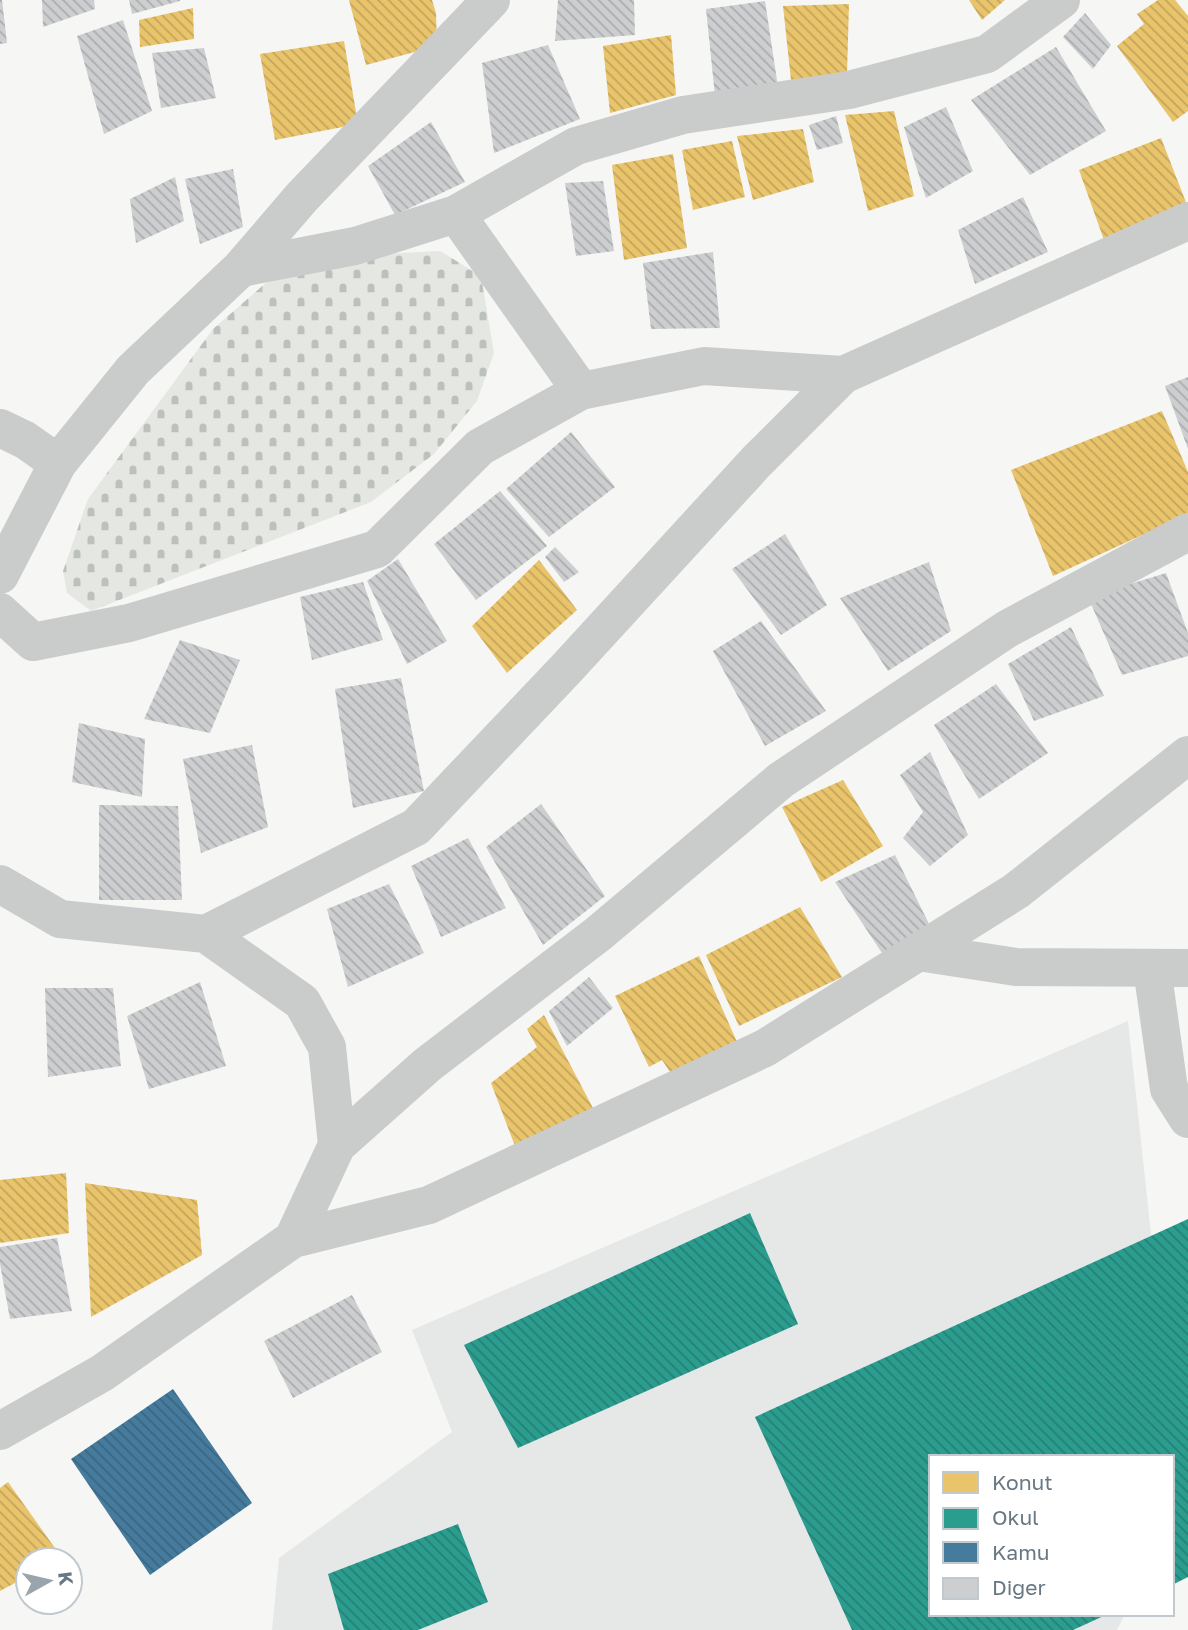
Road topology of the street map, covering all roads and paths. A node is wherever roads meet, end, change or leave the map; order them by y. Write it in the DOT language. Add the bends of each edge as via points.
graph roads {
  1 [pos="491,0"];
  2 [pos="1061,0"];
  3 [pos="456,214"];
  4 [pos="1188,221"];
  5 [pos="241,268"];
  6 [pos="843,374"];
  7 [pos="581,391"];
  8 [pos="0,428"];
  9 [pos="58,463"];
  10 [pos="1188,532"];
  11 [pos="0,575"];
  12 [pos="0,612"];
  13 [pos="1188,755"];
  14 [pos="0,884"];
  15 [pos="206,934"];
  16 [pos="918,952"];
  17 [pos="1170,968"];
  18 [pos="1188,1119"];
  19 [pos="337,1145"];
  20 [pos="293,1239"];
  21 [pos="0,1431"];
  1 -- 5 [label="street" via="302,197"];
  2 -- 3 [label="street" via="987,54 849,90 683,115 576,146"];
  3 -- 5 [label="street" via="355,246"];
  3 -- 7 [label="street"];
  4 -- 6 [label="street"];
  5 -- 9 [label="street" via="133,370"];
  6 -- 7 [label="street" via="704,366"];
  6 -- 15 [label="street" via="416,827"];
  7 -- 12 [label="street" via="480,447 377,549 130,623 33,642"];
  8 -- 9 [label="street"];
  9 -- 11 [label="street"];
  10 -- 19 [label="street" via="1007,629 781,780 598,933 427,1065"];
  13 -- 16 [label="street" via="1016,891"];
  14 -- 15 [label="street" via="60,919"];
  15 -- 19 [label="street" via="302,1002 327,1048"];
  16 -- 17 [label="street" via="1016,967"];
  16 -- 20 [label="street" via="765,1048 429,1205"];
  17 -- 18 [label="street" via="1169,1089"];
  19 -- 20 [label="street"];
  20 -- 21 [label="street" via="102,1373"];
}
